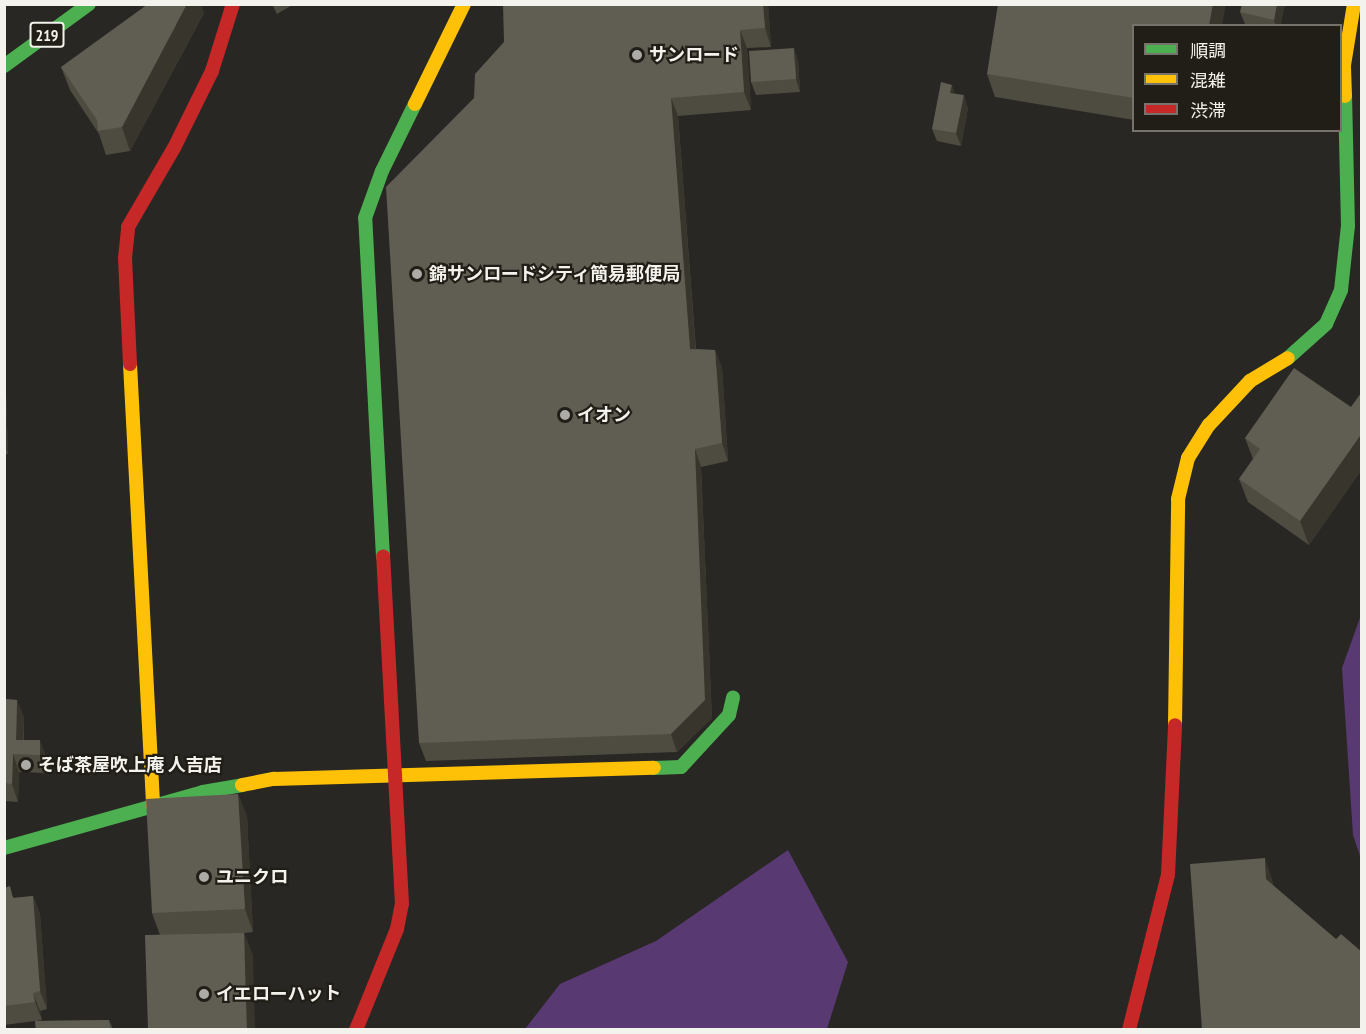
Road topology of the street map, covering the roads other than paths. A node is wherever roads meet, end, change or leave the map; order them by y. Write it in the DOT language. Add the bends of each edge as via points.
graph roads {
  1 [pos="89,4"];
  2 [pos="233,4"];
  3 [pos="464,4"];
  4 [pos="1354,4"];
  5 [pos="4,66"];
  6 [pos="734,697"];
  7 [pos="393,776"];
  8 [pos="153,806"];
  9 [pos="4,848"];
  10 [pos="356,1029"];
  11 [pos="1129,1029"];
  1 -- 5 [label="main road, 219"];
  2 -- 8 [label="main road" via="212,71 174,148 135,210 128,227 124,258"];
  3 -- 7 [label="main road" via="382,171 365,218"];
  4 -- 11 [label="main road" via="1344,66 1348,226 1341,290 1326,324 1299,351 1250,381 1209,425 1188,458 1178,499 1176,696 1168,875"];
  6 -- 7 [label="main road" via="729,715 681,767"];
  7 -- 8 [label="main road" via="274,779"];
  7 -- 10 [label="main road" via="402,904 397,929"];
  8 -- 9 [label="main road"];
}
